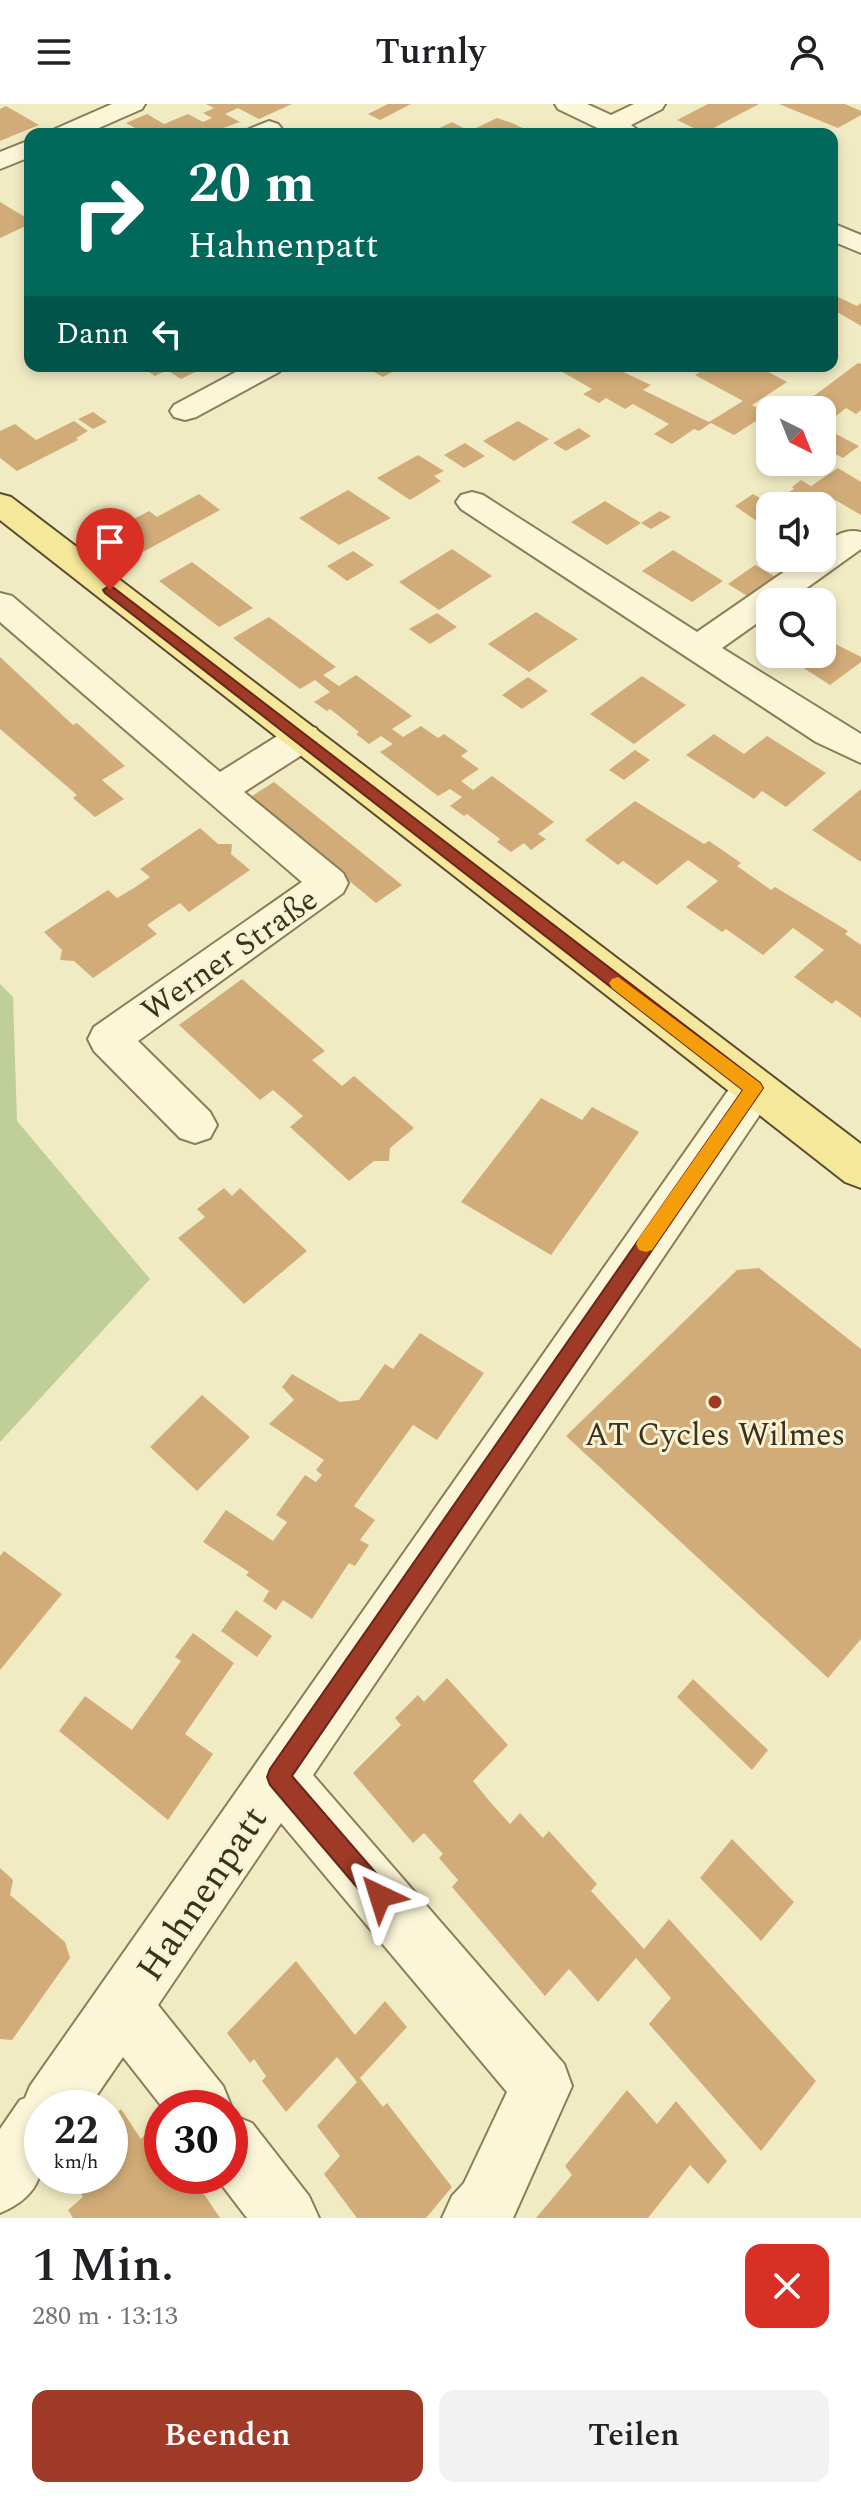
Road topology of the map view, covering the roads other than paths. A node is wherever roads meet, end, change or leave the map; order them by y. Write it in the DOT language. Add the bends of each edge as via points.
graph roads {
  1 [pos="133,104"];
  2 [pos="567,104"];
  3 [pos="653,104"];
  4 [pos="72,127"];
  5 [pos="617,128"];
  6 [pos="623,128"];
  7 [pos="24,151"];
  8 [pos="0,161"];
  9 [pos="838,234"];
  10 [pos="861,245"];
  11 [pos="258,372"];
  12 [pos="185,411"];
  13 [pos="472,502"];
  14 [pos="0,504"];
  15 [pos="852,540"];
  16 [pos="0,604"];
  17 [pos="698,648"];
  18 [pos="303,737"];
  19 [pos="861,750"];
  20 [pos="218,791"];
  21 [pos="754,1088"];
  22 [pos="195,1125"];
  23 [pos="861,1169"];
  24 [pos="278,1777"];
  25 [pos="123,2009"];
  26 [pos="65,2090"];
  27 [pos="187,2090"];
  28 [pos="24,2148"];
  29 [pos="248,2168"];
  30 [pos="0,2182"];
  31 [pos="287,2218"];
  32 [pos="474,2218"];
  1 -- 4 [label="street"];
  2 -- 5 [label="street"];
  3 -- 6 [label="street"];
  7 -- 8 [label="street"];
  9 -- 10 [label="street"];
  11 -- 12 [label="street"];
  13 -- 17 [label="street"];
  14 -- 18 [label="main road"];
  15 -- 17 [label="street"];
  16 -- 20 [label="street, Werner Straße"];
  17 -- 19 [label="street"];
  18 -- 20 [label="street"];
  18 -- 21 [label="main road"];
  20 -- 22 [label="street, Werner Straße" via="329,883 109,1039"];
  21 -- 23 [label="main road"];
  21 -- 24 [label="street, Hahnenpatt"];
  24 -- 25 [label="street, Hahnenpatt"];
  24 -- 32 [label="street, Hahnenpatt" via="542,2086 486,2205"];
  25 -- 26 [label="street, Hahnenpatt"];
  25 -- 27 [label="street, Hahnenpatt"];
  28 -- 30 [label="street"];
  29 -- 31 [label="street"];
}
